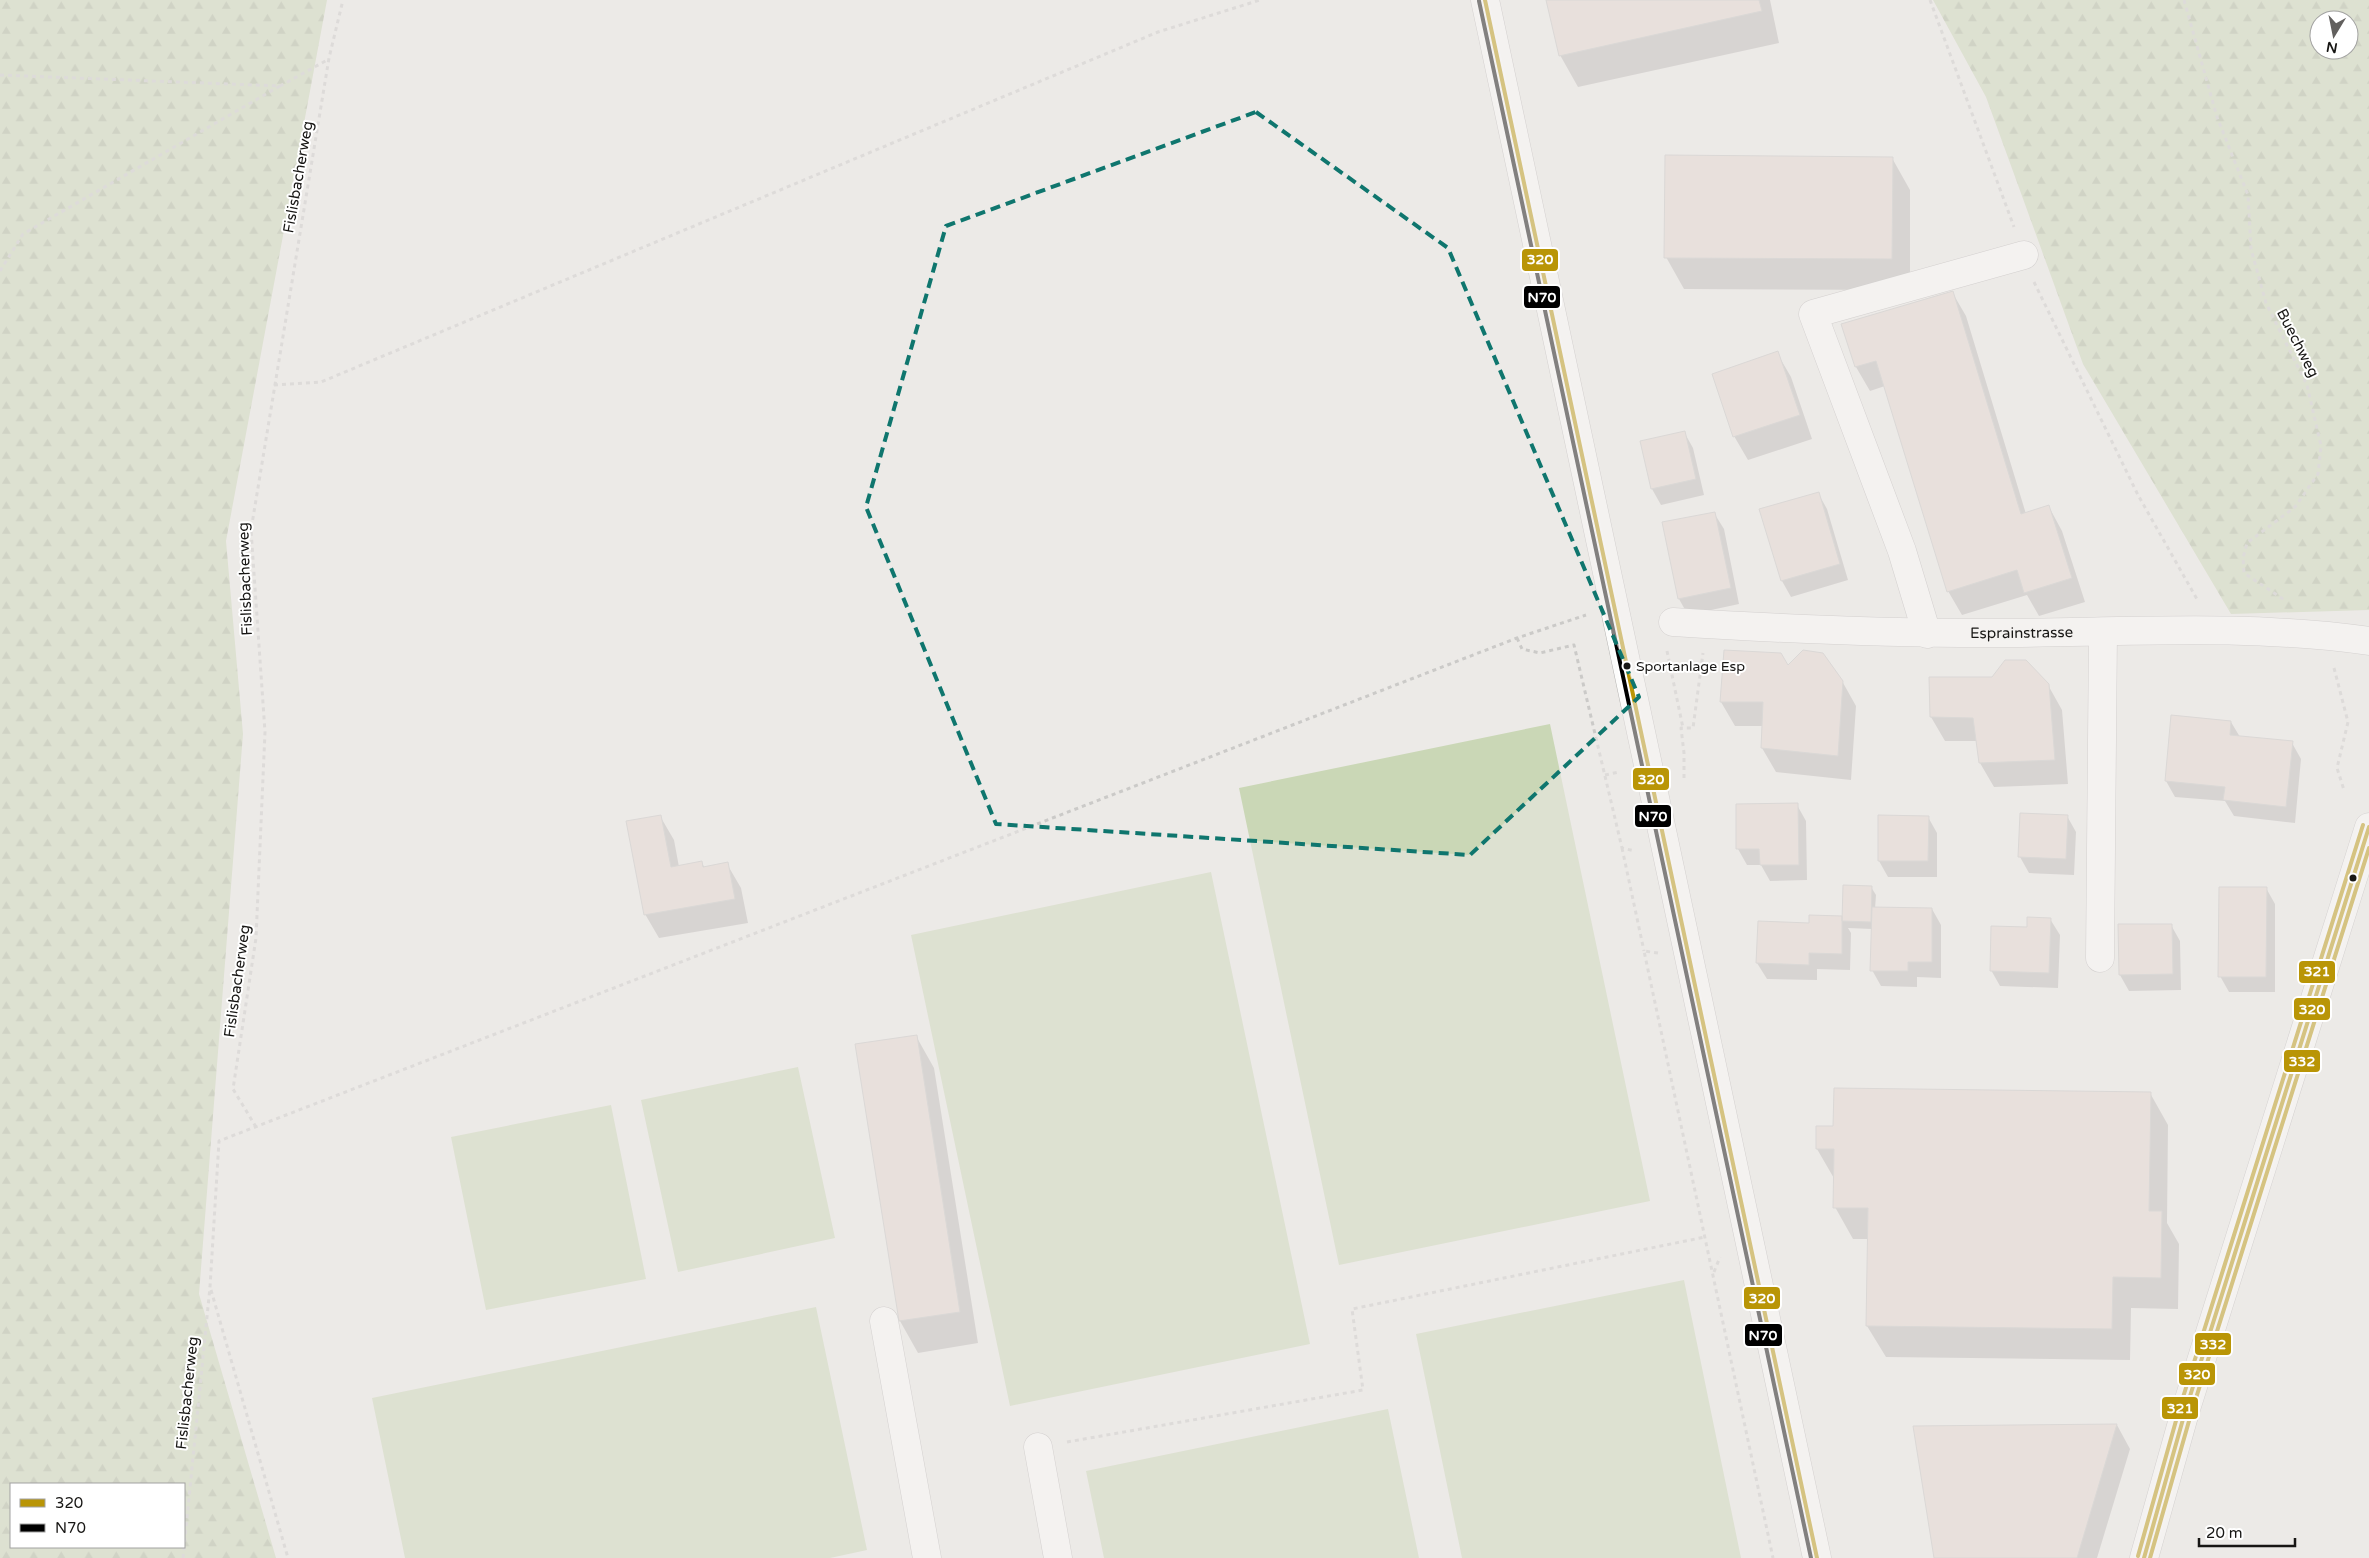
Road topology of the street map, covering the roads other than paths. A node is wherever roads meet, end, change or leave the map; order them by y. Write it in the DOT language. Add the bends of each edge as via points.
graph roads {
  1 [pos="1485,0"];
  2 [pos="2024,255"];
  3 [pos="1669,632"];
  4 [pos="2102,632"];
  5 [pos="1927,634"];
  6 [pos="2369,641"];
  7 [pos="2369,827"];
  8 [pos="2100,958"];
  9 [pos="884,1321"];
  10 [pos="1038,1447"];
  11 [pos="927,1558"];
  12 [pos="1058,1558"];
  13 [pos="1817,1558"];
  14 [pos="2144,1558"];
  1 -- 13 [label="main road"];
  2 -- 5 [label="main road" via="1813,314 1902,551"];
  3 -- 5 [label="main road, Esprainstrasse" via="1705,624"];
  4 -- 5 [label="main road, Esprainstrasse"];
  4 -- 6 [label="main road, Esprainstrasse" via="2325,634"];
  4 -- 8 [label="main road"];
  7 -- 14 [label="main road" via="2185,1412"];
  9 -- 11 [label="main road"];
  10 -- 12 [label="main road"];
}
